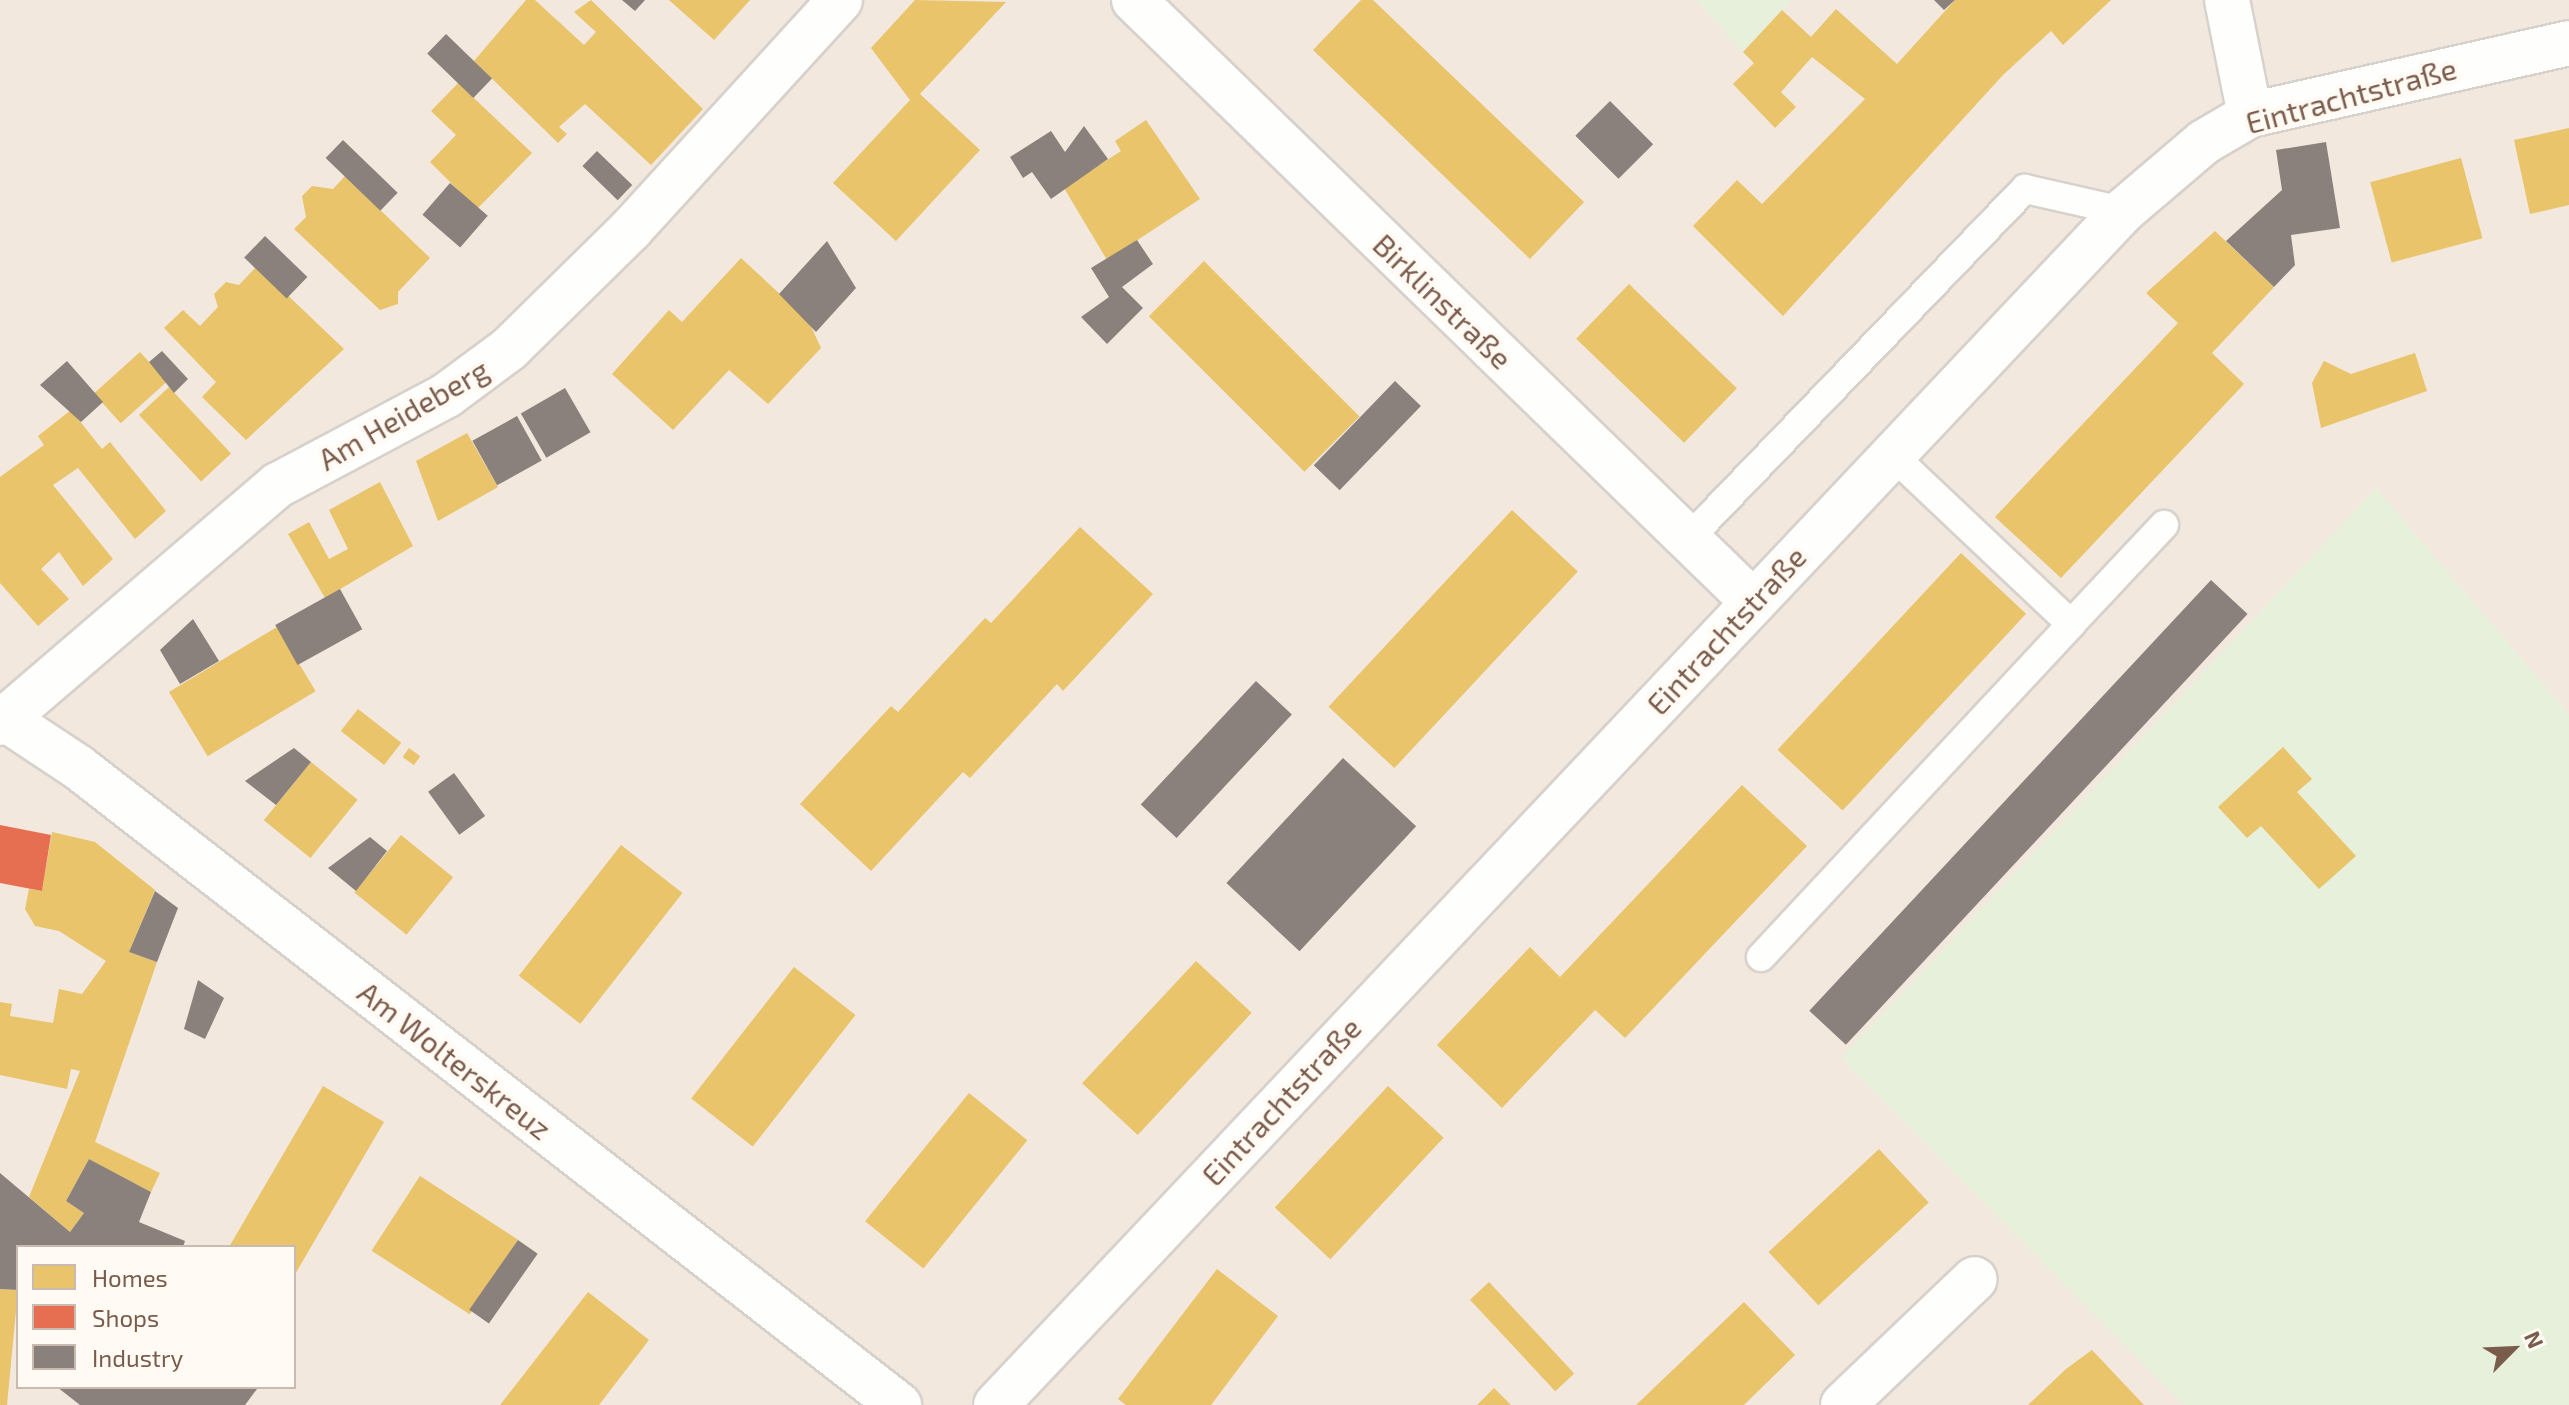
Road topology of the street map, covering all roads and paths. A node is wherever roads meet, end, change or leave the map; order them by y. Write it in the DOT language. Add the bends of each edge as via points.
graph roads {
  1 [pos="840,0"];
  2 [pos="1134,0"];
  3 [pos="2227,0"];
  4 [pos="2569,43"];
  5 [pos="2250,115"];
  6 [pos="2123,211"];
  7 [pos="1892,455"];
  8 [pos="2164,525"];
  9 [pos="1688,539"];
  10 [pos="1753,602"];
  11 [pos="2071,624"];
  12 [pos="4,722"];
  13 [pos="1761,957"];
  14 [pos="1975,1279"];
  15 [pos="899,1405"];
  16 [pos="996,1405"];
  17 [pos="1843,1405"];
  1 -- 12 [label="street, Am Heideberg" via="631,229 509,349 447,395 278,485"];
  2 -- 9 [label="street, Birklinstraße"];
  3 -- 5 [label="street"];
  4 -- 5 [label="street, Eintrachtstraße"];
  5 -- 6 [label="street, Eintrachtstraße" via="2204,142"];
  6 -- 7 [label="street, Eintrachtstraße"];
  6 -- 9 [label="lane" via="2025,189"];
  7 -- 10 [label="street, Eintrachtstraße"];
  7 -- 11 [label="lane"];
  8 -- 11 [label="lane"];
  9 -- 10 [label="street, Birklinstraße"];
  10 -- 16 [label="street, Eintrachtstraße"];
  11 -- 13 [label="lane"];
  12 -- 15 [label="street, Am Wolterskreuz" via="78,767"];
  14 -- 17 [label="street"];
}
